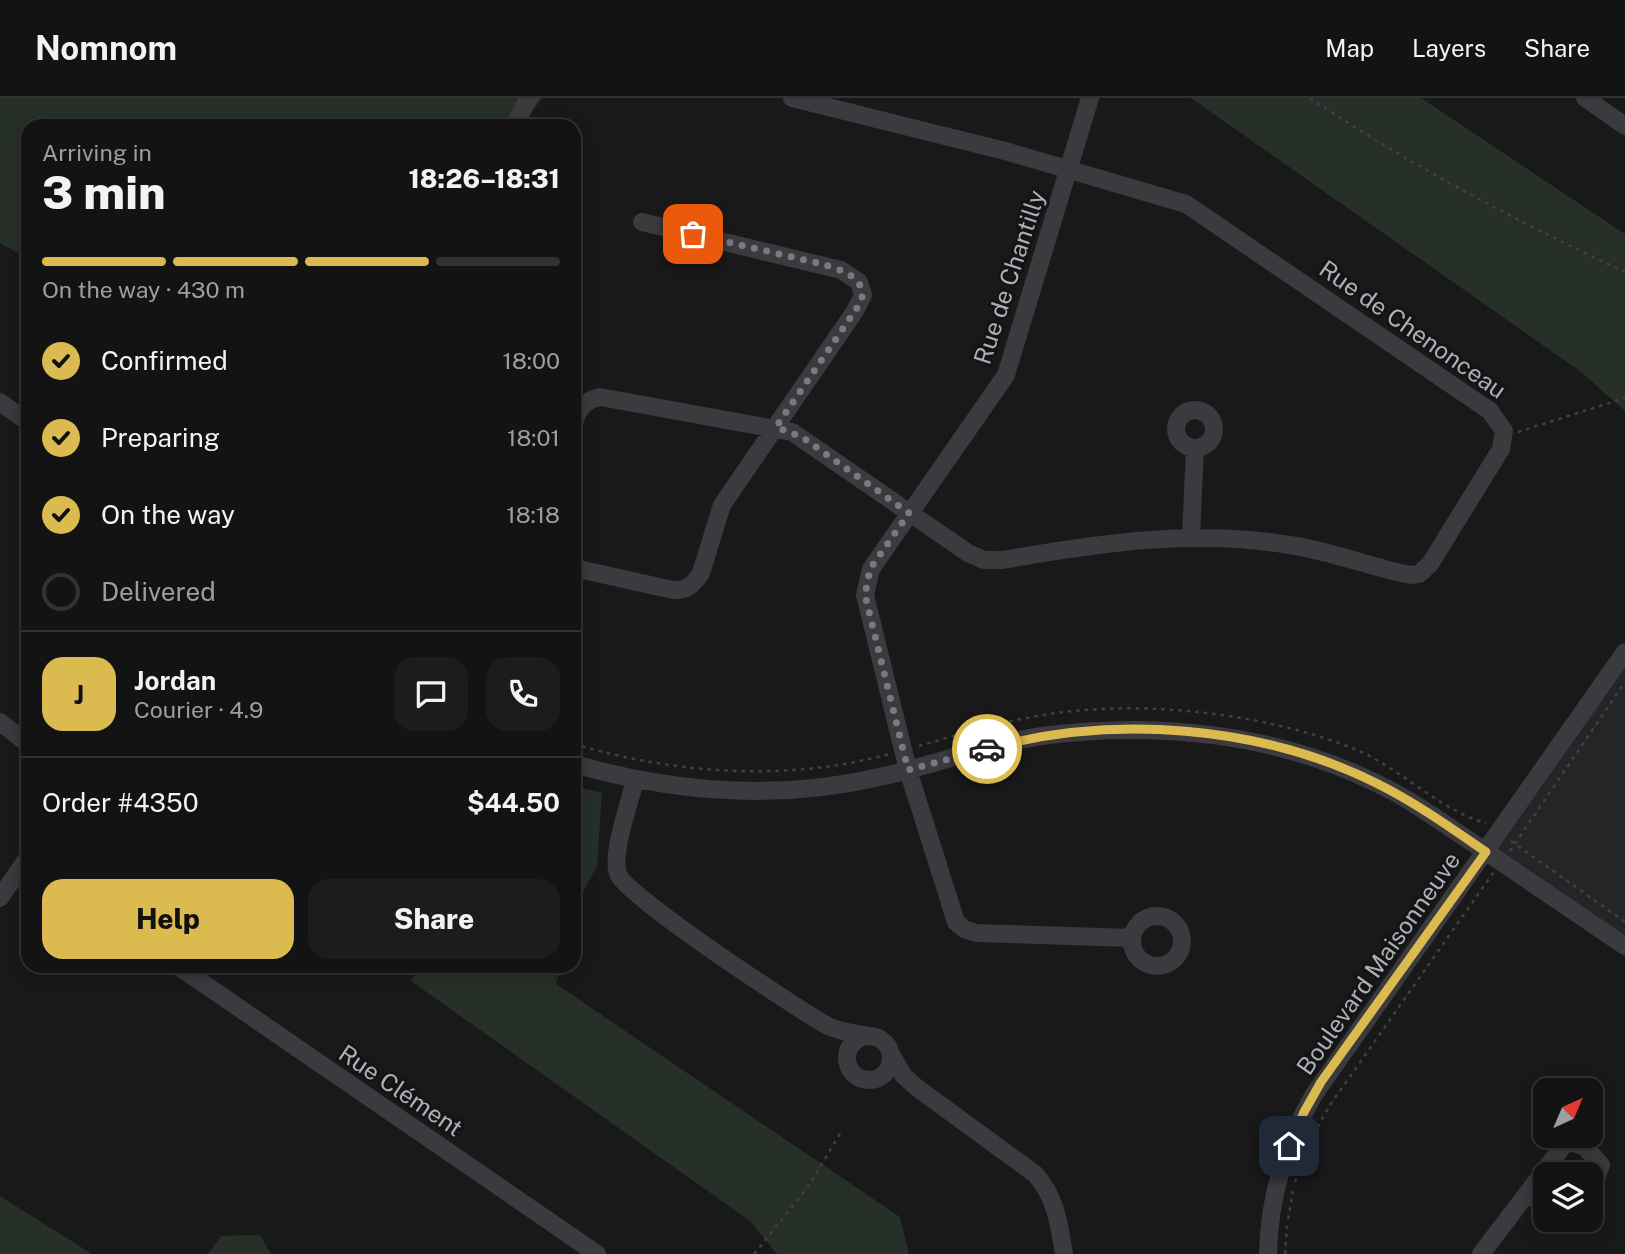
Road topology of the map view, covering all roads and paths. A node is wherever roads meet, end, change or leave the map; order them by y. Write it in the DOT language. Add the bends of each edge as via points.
graph roads {
  1 [pos="529,98"];
  2 [pos="792,98"];
  3 [pos="1090,98"];
  4 [pos="1310,98"];
  5 [pos="1585,98"];
  6 [pos="517,119"];
  7 [pos="1625,126"];
  8 [pos="1069,170"];
  9 [pos="642,222"];
  10 [pos="1625,272"];
  11 [pos="1625,398"];
  12 [pos="0,402"];
  13 [pos="581,408"];
  14 [pos="21,417"];
  15 [pos="776,427"];
  16 [pos="1515,433"];
  17 [pos="1195,448"];
  18 [pos="909,513"];
  19 [pos="1191,536"];
  20 [pos="581,570"];
  21 [pos="1625,652"];
  22 [pos="1625,682"];
  23 [pos="0,722"];
  24 [pos="21,738"];
  25 [pos="581,746"];
  26 [pos="883,755"];
  27 [pos="581,766"];
  28 [pos="908,770"];
  29 [pos="635,780"];
  30 [pos="1508,839"];
  31 [pos="1515,844"];
  32 [pos="1510,850"];
  33 [pos="1486,852"];
  34 [pos="21,869"];
  35 [pos="1494,873"];
  36 [pos="0,898"];
  37 [pos="1625,922"];
  38 [pos="1132,938"];
  39 [pos="1625,946"];
  40 [pos="188,973"];
  41 [pos="828,1026"];
  42 [pos="868,1036"];
  43 [pos="891,1054"];
  44 [pos="846,1058"];
  45 [pos="878,1079"];
  46 [pos="916,1087"];
  47 [pos="841,1132"];
  48 [pos="1551,1162"];
  49 [pos="1598,1162"];
  50 [pos="1533,1185"];
  51 [pos="1528,1192"];
  52 [pos="1533,1196"];
  53 [pos="597,1254"];
  54 [pos="754,1254"];
  55 [pos="1064,1254"];
  56 [pos="1268,1254"];
  57 [pos="1286,1254"];
  58 [pos="1481,1254"];
  1 -- 6 [label="street"];
  2 -- 8 [label="street, Rue de Chenonceau"];
  3 -- 8 [label="street, Rue de Chantilly"];
  4 -- 10 [label="path" via="1450,184"];
  5 -- 7 [label="street"];
  8 -- 18 [label="street, Rue de Chantilly" via="1006,375"];
  8 -- 19 [label="street, Rue de Chenonceau" via="1193,207 1490,411 1503,426 1504,441 1496,457 1434,558 1419,574 1293,545"];
  9 -- 15 [label="street" via="822,264 859,282 861,302"];
  11 -- 16 [label="path"];
  12 -- 14 [label="street"];
  13 -- 15 [label="street, Rue de Chenonceau" via="600,397"];
  15 -- 18 [label="street, Rue de Chenonceau" via="802,437"];
  15 -- 20 [label="street" via="722,505 701,573 689,587 673,590"];
  17 -- 19 [label="street"];
  18 -- 19 [label="street, Rue de Chenonceau" via="968,553 991,561 1120,540"];
  18 -- 28 [label="street, Rue de Chantilly" via="870,569 865,595"];
  21 -- 33 [label="street, Boulevard Maisonneuve"];
  22 -- 31 [label="path"];
  23 -- 24 [label="street"];
  25 -- 26 [label="path" via="641,760 737,770 798,769"];
  27 -- 29 [label="street"];
  28 -- 29 [label="street" via="838,785 762,792"];
  28 -- 33 [label="street" via="1002,744 1072,733 1157,731 1216,736 1295,752 1358,775 1408,800"];
  28 -- 38 [label="street, Rue de Chantilly" via="949,907 960,927 976,933"];
  29 -- 41 [label="street" via="617,855 624,884"];
  30 -- 31 [label="path"];
  31 -- 32 [label="path"];
  31 -- 37 [label="path"];
  33 -- 39 [label="street"];
  33 -- 56 [label="street, Boulevard Maisonneuve" via="1304,1112 1278,1178"];
  34 -- 36 [label="street"];
  35 -- 57 [label="path, Boulevard Maisonneuve" via="1313,1135 1293,1188"];
  40 -- 53 [label="street, Rue Clément"];
  41 -- 42 [label="street"];
  41 -- 44 [label="street"];
  42 -- 43 [label="street" via="883,1040"];
  42 -- 44 [label="street" via="853,1042"];
  43 -- 45 [label="street" via="888,1070"];
  43 -- 46 [label="street"];
  44 -- 45 [label="street" via="860,1079"];
  45 -- 46 [label="street" via="900,1080"];
  46 -- 55 [label="street" via="1045,1185"];
  47 -- 54 [label="path" via="808,1187"];
  48 -- 49 [label="street" via="1567,1141 1585,1147"];
  50 -- 51 [label="street"];
  51 -- 52 [label="street"];
  51 -- 58 [label="street"];
}
